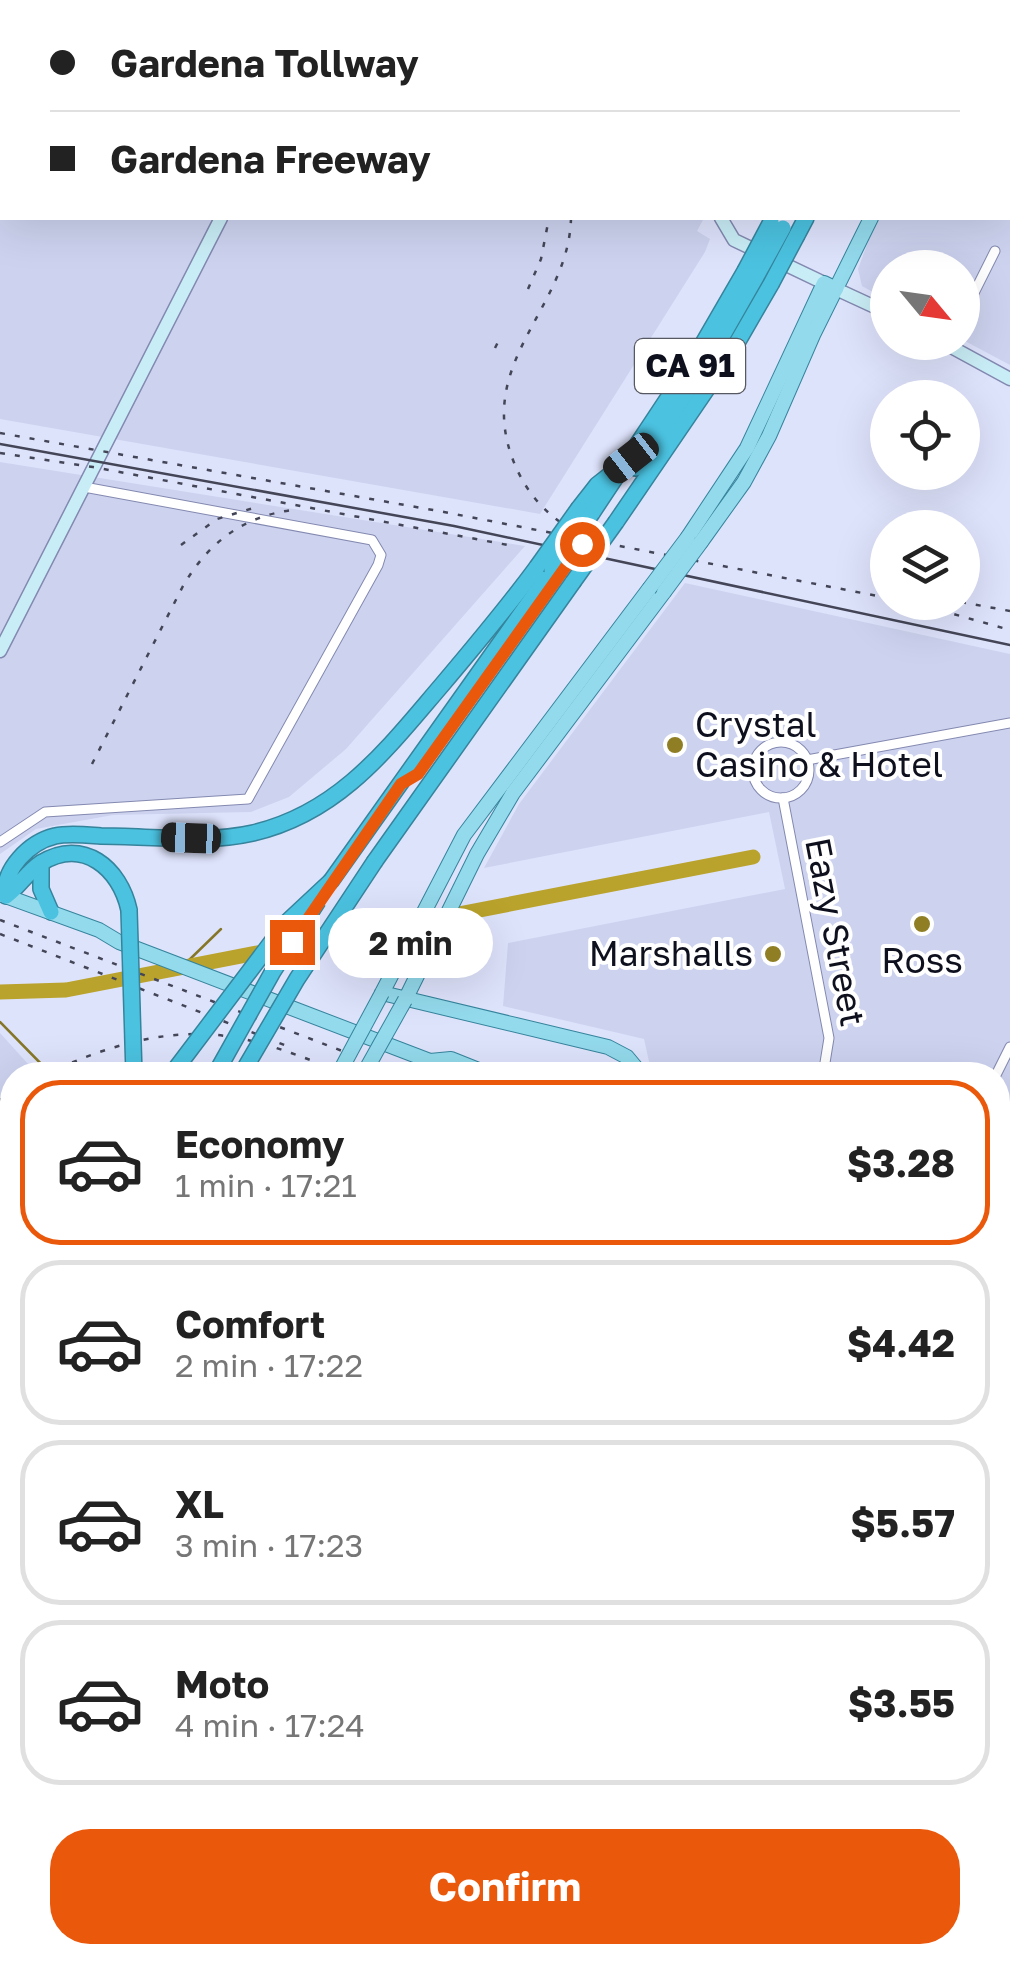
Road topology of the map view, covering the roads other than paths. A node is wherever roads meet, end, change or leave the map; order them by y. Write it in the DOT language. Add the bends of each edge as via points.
graph roads {
  1 [pos="220,220"];
  2 [pos="722,220"];
  3 [pos="870,220"];
  4 [pos="782,224"];
  5 [pos="995,251"];
  6 [pos="758,277"];
  7 [pos="980,281"];
  8 [pos="830,286"];
  9 [pos="870,305"];
  10 [pos="975,360"];
  11 [pos="1010,379"];
  12 [pos="84,487"];
  13 [pos="597,515"];
  14 [pos="556,572"];
  15 [pos="0,651"];
  16 [pos="1010,722"];
  17 [pos="807,760"];
  18 [pos="522,768"];
  19 [pos="783,798"];
  20 [pos="0,842"];
  21 [pos="369,862"];
  22 [pos="40,863"];
  23 [pos="336,874"];
  24 [pos="3,895"];
  25 [pos="51,912"];
  26 [pos="382,993"];
  27 [pos="410,1001"];
  28 [pos="430,1061"];
  29 [pos="134,1062"];
  30 [pos="181,1062"];
  31 [pos="222,1062"];
  32 [pos="239,1062"];
  33 [pos="249,1062"];
  34 [pos="345,1062"];
  35 [pos="372,1062"];
  36 [pos="460,1062"];
  37 [pos="631,1062"];
  38 [pos="825,1062"];
  1 -- 12 [label="street"];
  2 -- 8 [label="street" via="734,240"];
  3 -- 8 [label="main road"];
  4 -- 6 [label="highway, CA 91, bridge"];
  4 -- 6 [label="highway, CA 91, bridge"];
  5 -- 7 [label="street"];
  6 -- 13 [label="highway, CA 91" via="730,356"];
  6 -- 13 [label="highway, CA 91" via="631,458 596,484"];
  8 -- 9 [label="street"];
  8 -- 18 [label="main road, bridge" via="744,482"];
  10 -- 11 [label="street"];
  12 -- 15 [label="street"];
  12 -- 20 [label="street" via="372,540 378,566 248,799 45,812"];
  13 -- 14 [label="highway, CA 91, bridge"];
  13 -- 14 [label="highway, bridge"];
  14 -- 21 [label="highway, CA 91" via="538,630"];
  14 -- 23 [label="highway" via="418,774 401,784"];
  14 -- 24 [label="highway" via="509,606 380,759 319,808 250,834 56,836 16,862"];
  16 -- 17 [label="street"];
  17 -- 19 [label="street" via="804,785"];
  17 -- 19 [label="street" via="784,742 758,754 756,782"];
  18 -- 26 [label="main road" via="450,860"];
  18 -- 27 [label="main road"];
  19 -- 38 [label="street, Eazy Street" via="829,1038"];
  21 -- 32 [label="highway"];
  21 -- 33 [label="highway, CA 91, bridge"];
  22 -- 24 [label="highway"];
  22 -- 25 [label="highway"];
  22 -- 29 [label="highway, bridge" via="69,854 96,859 116,875 129,910"];
  23 -- 30 [label="highway, bridge" via="286,923"];
  23 -- 31 [label="highway, bridge"];
  24 -- 25 [label="main road"];
  25 -- 28 [label="main road, bridge"];
  26 -- 27 [label="main road, bridge"];
  26 -- 34 [label="main road, bridge"];
  27 -- 35 [label="main road, bridge"];
  27 -- 37 [label="main road" via="608,1047"];
  28 -- 36 [label="main road"];
}
